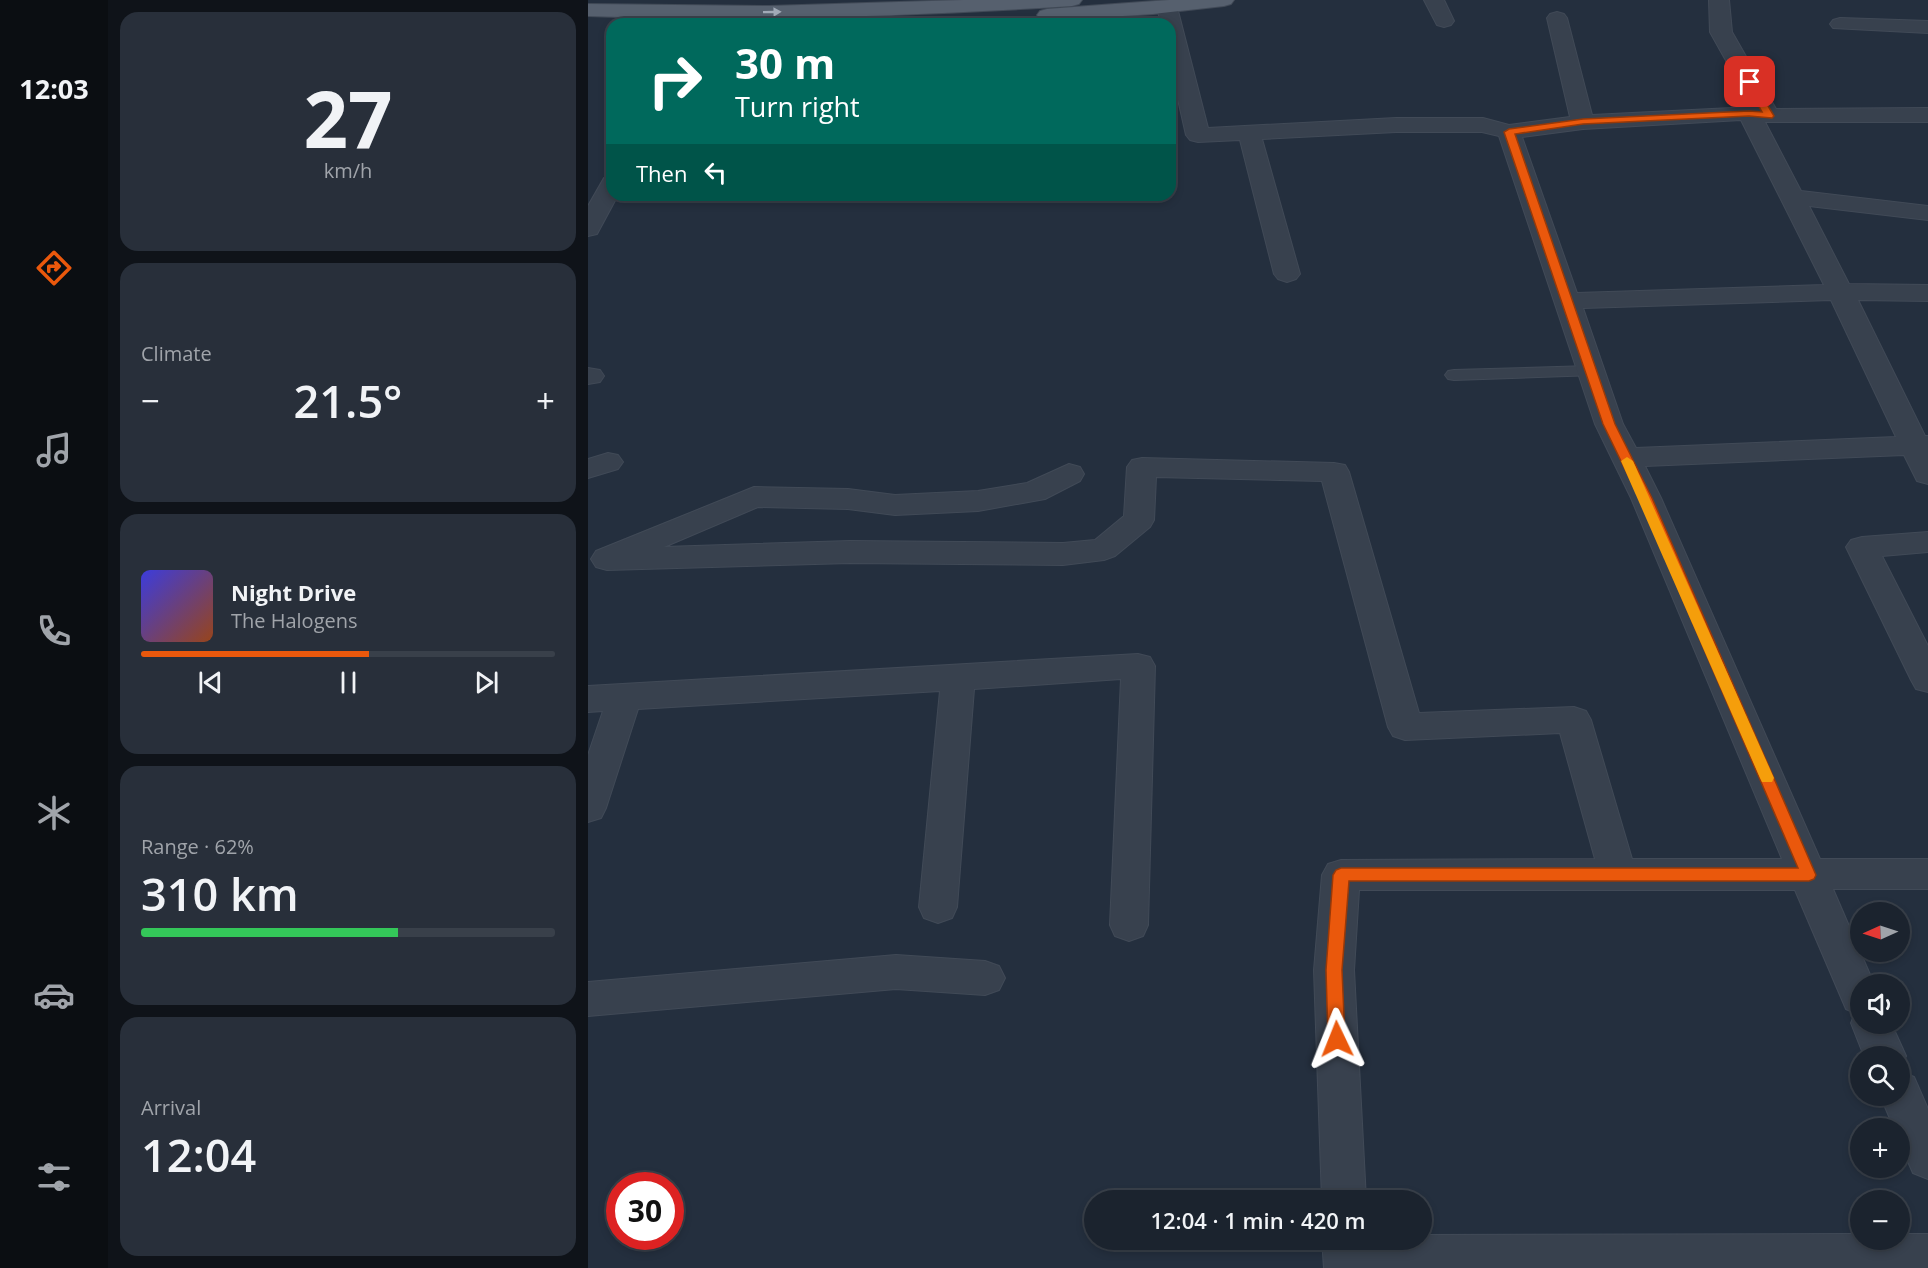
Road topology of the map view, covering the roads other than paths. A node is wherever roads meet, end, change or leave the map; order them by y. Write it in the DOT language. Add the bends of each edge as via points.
graph roads {
  1 [pos="1072,0"];
  2 [pos="1224,0"];
  3 [pos="1434,0"];
  4 [pos="1719,0"];
  5 [pos="915,4"];
  6 [pos="1167,7"];
  7 [pos="588,10"];
  8 [pos="1024,18"];
  9 [pos="1170,18"];
  10 [pos="1557,18"];
  11 [pos="1444,21"];
  12 [pos="1840,24"];
  13 [pos="588,26"];
  14 [pos="606,26"];
  15 [pos="1928,27"];
  16 [pos="1176,44"];
  17 [pos="1759,115"];
  18 [pos="1928,115"];
  19 [pos="1583,122"];
  20 [pos="1248,132"];
  21 [pos="1509,132"];
  22 [pos="606,184"];
  23 [pos="1793,197"];
  24 [pos="1928,213"];
  25 [pos="588,229"];
  26 [pos="1287,274"];
  27 [pos="1840,292"];
  28 [pos="1928,293"];
  29 [pos="1566,301"];
  30 [pos="1590,371"];
  31 [pos="1454,375"];
  32 [pos="1921,445"];
  33 [pos="1626,458"];
  34 [pos="1069,474"];
  35 [pos="1928,474"];
  36 [pos="1928,542"];
  37 [pos="598,562"];
  38 [pos="958,678"];
  39 [pos="1928,680"];
  40 [pos="625,697"];
  41 [pos="588,699"];
  42 [pos="588,808"];
  43 [pos="1618,874"];
  44 [pos="1928,874"];
  45 [pos="1809,875"];
  46 [pos="939,907"];
  47 [pos="1129,925"];
  48 [pos="1850,974"];
  49 [pos="985,978"];
  50 [pos="588,999"];
  51 [pos="1906,1106"];
  52 [pos="1928,1159"];
  53 [pos="1344,1190"];
  54 [pos="1346,1250"];
  55 [pos="1928,1256"];
  56 [pos="1347,1268"];
  57 [pos="1358,1268"];
  1 -- 5 [label="main road"];
  2 -- 6 [label="main road"];
  3 -- 11 [label="street"];
  4 -- 17 [label="street" via="1721,32"];
  7 -- 5 [label="main road, one-way" via="674,14"];
  6 -- 8 [label="main road"];
  6 -- 9 [label="street"];
  10 -- 19 [label="street"];
  12 -- 15 [label="street"];
  13 -- 14 [label="main road"];
  16 -- 20 [label="street" via="1198,135"];
  17 -- 18 [label="street"];
  17 -- 19 [label="street"];
  17 -- 23 [label="street"];
  19 -- 21 [label="street"];
  20 -- 21 [label="street" via="1429,125 1483,125"];
  20 -- 26 [label="street"];
  21 -- 29 [label="street"];
  22 -- 25 [label="street"];
  23 -- 24 [label="street"];
  23 -- 27 [label="street"];
  27 -- 28 [label="street"];
  27 -- 29 [label="street"];
  27 -- 32 [label="street"];
  29 -- 30 [label="street"];
  30 -- 31 [label="lane"];
  30 -- 33 [label="street"];
  32 -- 33 [label="street"];
  32 -- 35 [label="street"];
  33 -- 45 [label="street"];
  34 -- 37 [label="street" via="1034,492 978,501 895,505 848,499 754,497"];
  36 -- 39 [label="street" via="1862,547"];
  37 -- 43 [label="street" via="850,552 1073,553 1104,549 1139,520 1142,467 1334,472 1405,727 1574,720"];
  38 -- 40 [label="street"];
  38 -- 46 [label="street"];
  38 -- 47 [label="street" via="1138,666"];
  40 -- 41 [label="street"];
  40 -- 42 [label="street"];
  43 -- 45 [label="street"];
  43 -- 53 [label="street" via="1341,875 1334,970"];
  44 -- 45 [label="street"];
  45 -- 48 [label="street"];
  49 -- 50 [label="street" via="896,972"];
  51 -- 52 [label="street"];
  54 -- 56 [label="street"];
  55 -- 57 [label="street" via="1401,1257"];
}
